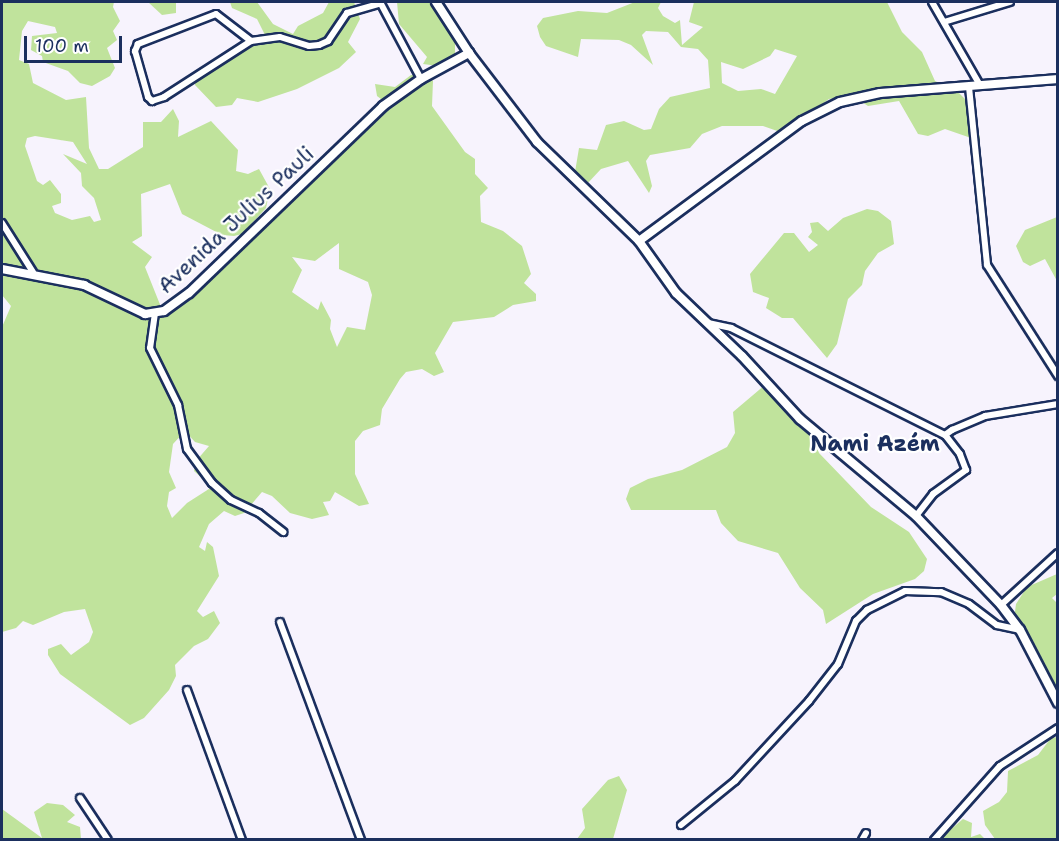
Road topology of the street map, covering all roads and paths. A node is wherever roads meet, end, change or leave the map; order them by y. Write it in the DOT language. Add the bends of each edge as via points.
graph roads {
  1 [pos="381,2"];
  2 [pos="436,2"];
  3 [pos="932,2"];
  4 [pos="1010,2"];
  5 [pos="944,22"];
  6 [pos="251,41"];
  7 [pos="469,53"];
  8 [pos="421,79"];
  9 [pos="1058,79"];
  10 [pos="980,85"];
  11 [pos="969,87"];
  12 [pos="2,223"];
  13 [pos="639,241"];
  14 [pos="2,268"];
  15 [pos="33,272"];
  16 [pos="155,313"];
  17 [pos="707,323"];
  18 [pos="1058,376"];
  19 [pos="1058,404"];
  20 [pos="945,435"];
  21 [pos="916,516"];
  22 [pos="283,532"];
  23 [pos="1058,553"];
  24 [pos="1001,605"];
  25 [pos="280,622"];
  26 [pos="1020,630"];
  27 [pos="188,690"];
  28 [pos="1058,703"];
  29 [pos="1058,728"];
  30 [pos="80,798"];
  31 [pos="681,825"];
  32 [pos="108,840"];
  33 [pos="242,840"];
  34 [pos="361,840"];
  35 [pos="934,840"];
  1 -- 6 [label="street" via="347,12 328,41 319,45 280,37"];
  1 -- 8 [label="street"];
  2 -- 7 [label="street"];
  3 -- 5 [label="street"];
  4 -- 5 [label="street"];
  5 -- 10 [label="street"];
  6 -- 6 [label="street" via="216,14 138,44 135,51 148,97 152,101 164,97"];
  7 -- 8 [label="street, Avenida Julius Pauli"];
  7 -- 13 [label="street" via="555,163"];
  8 -- 16 [label="street, Avenida Julius Pauli" via="360,127 189,293 173,306"];
  9 -- 10 [label="street"];
  10 -- 11 [label="street"];
  11 -- 13 [label="street" via="859,96 840,102 802,121"];
  11 -- 18 [label="street" via="987,265"];
  12 -- 15 [label="street"];
  13 -- 17 [label="street" via="676,293"];
  14 -- 15 [label="street, Avenida Julius Pauli"];
  15 -- 16 [label="street, Avenida Julius Pauli" via="84,285 145,314"];
  16 -- 22 [label="street" via="150,348 178,405 187,449 225,494"];
  17 -- 20 [label="street" via="731,328"];
  17 -- 21 [label="street" via="800,419"];
  19 -- 20 [label="street" via="985,416"];
  20 -- 21 [label="street" via="960,454 966,470 933,494"];
  21 -- 24 [label="street"];
  23 -- 24 [label="street"];
  24 -- 26 [label="street"];
  25 -- 34 [label="street"];
  26 -- 28 [label="street"];
  26 -- 31 [label="street" via="997,626 969,604 941,592 905,591 867,610 856,621 838,664 808,701 735,782"];
  27 -- 33 [label="street"];
  29 -- 35 [label="street" via="1000,766"];
  30 -- 32 [label="street"];
}
